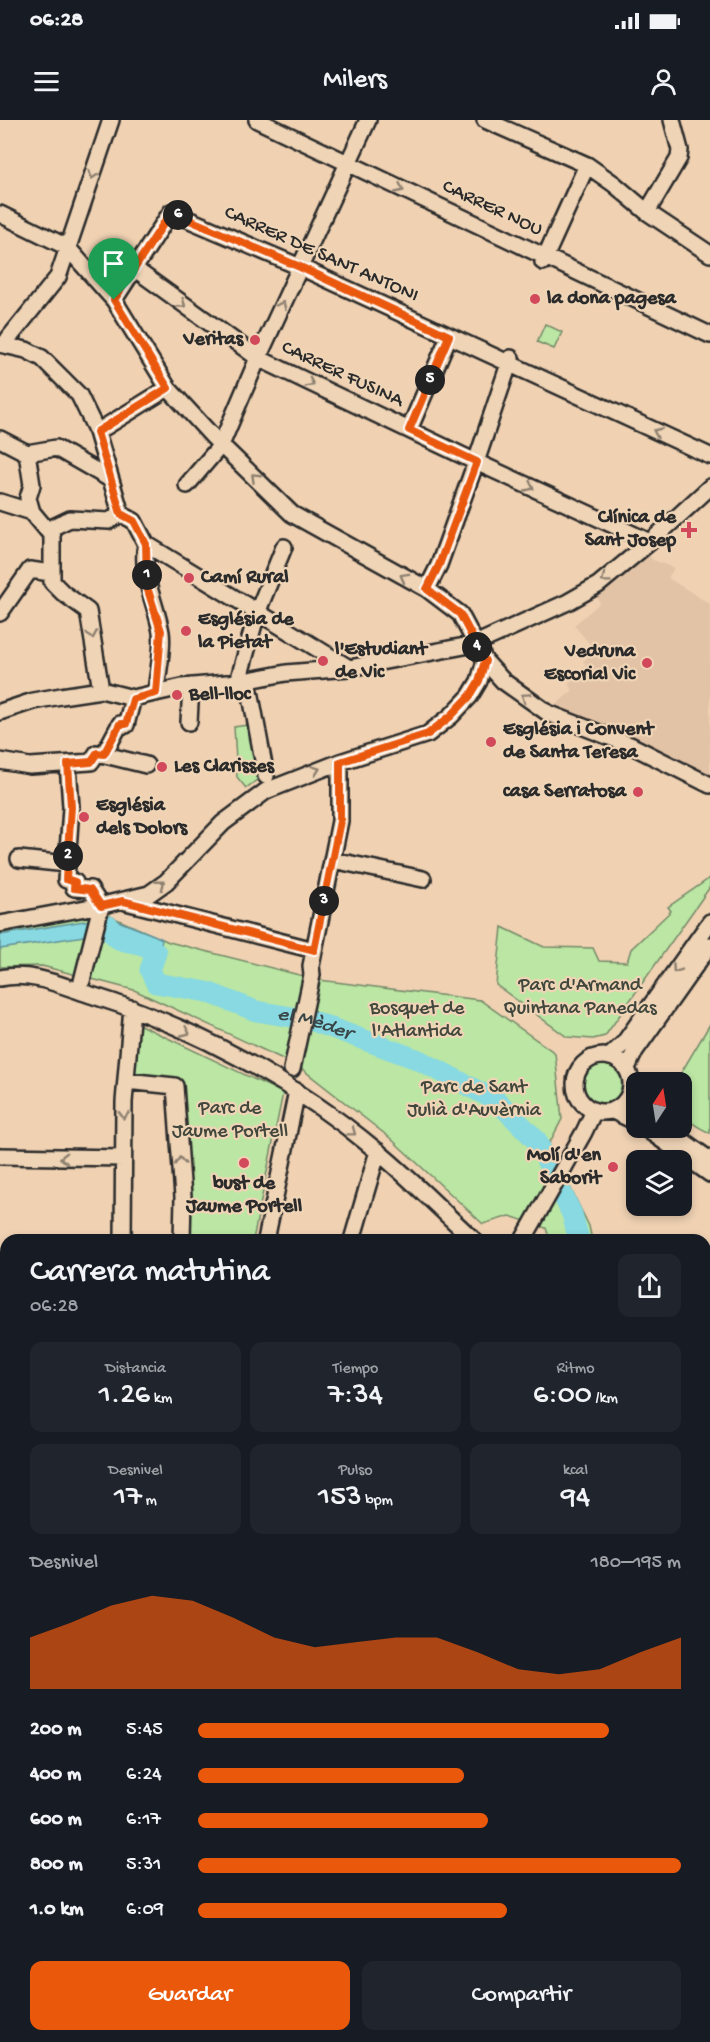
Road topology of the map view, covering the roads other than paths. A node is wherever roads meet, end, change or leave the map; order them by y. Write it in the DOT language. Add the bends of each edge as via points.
graph roads {
  1 [pos="111,120"];
  2 [pos="257,120"];
  3 [pos="368,120"];
  4 [pos="485,120"];
  5 [pos="672,120"];
  6 [pos="347,164"];
  7 [pos="586,165"];
  8 [pos="647,212"];
  9 [pos="0,214"];
  10 [pos="67,247"];
  11 [pos="710,254"];
  12 [pos="544,260"];
  13 [pos="300,267"];
  14 [pos="135,269"];
  15 [pos="114,300"];
  16 [pos="710,335"];
  17 [pos="449,336"];
  18 [pos="3,345"];
  19 [pos="258,358"];
  20 [pos="510,361"];
  21 [pos="168,388"];
  22 [pos="409,430"];
  23 [pos="97,432"];
  24 [pos="0,439"];
  25 [pos="221,445"];
  26 [pos="27,453"];
  27 [pos="710,456"];
  28 [pos="477,462"];
  29 [pos="110,479"];
  30 [pos="187,485"];
  31 [pos="710,486"];
  32 [pos="0,502"];
  33 [pos="32,512"];
  34 [pos="127,517"];
  35 [pos="47,530"];
  36 [pos="650,542"];
  37 [pos="146,544"];
  38 [pos="284,547"];
  39 [pos="51,573"];
  40 [pos="427,589"];
  41 [pos="0,613"];
  42 [pos="257,613"];
  43 [pos="476,643"];
  44 [pos="485,661"];
  45 [pos="349,668"];
  46 [pos="243,681"];
  47 [pos="191,686"];
  48 [pos="101,690"];
  49 [pos="156,693"];
  50 [pos="133,699"];
  51 [pos="0,712"];
  52 [pos="189,722"];
  53 [pos="104,754"];
  54 [pos="0,761"];
  55 [pos="340,762"];
  56 [pos="68,764"];
  57 [pos="146,765"];
  58 [pos="266,776"];
  59 [pos="710,785"];
  60 [pos="19,859"];
  61 [pos="333,860"];
  62 [pos="68,864"];
  63 [pos="423,879"];
  64 [pos="123,901"];
  65 [pos="104,905"];
  66 [pos="710,922"];
  67 [pos="0,924"];
  68 [pos="710,945"];
  69 [pos="314,950"];
  70 [pos="0,978"];
  71 [pos="82,981"];
  72 [pos="132,1008"];
  73 [pos="609,1056"];
  74 [pos="627,1068"];
  75 [pos="292,1069"];
  76 [pos="628,1072"];
  77 [pos="126,1081"];
  78 [pos="297,1091"];
  79 [pos="626,1104"];
  80 [pos="594,1111"];
  81 [pos="613,1111"];
  82 [pos="626,1117"];
  83 [pos="659,1138"];
  84 [pos="679,1138"];
  85 [pos="378,1151"];
  86 [pos="123,1158"];
  87 [pos="0,1159"];
  88 [pos="710,1160"];
  89 [pos="710,1174"];
  90 [pos="123,1234"];
  91 [pos="182,1234"];
  92 [pos="267,1234"];
  93 [pos="354,1234"];
  94 [pos="468,1234"];
  95 [pos="526,1234"];
  1 -- 10 [label="street, one-way"];
  2 -- 6 [label="street, CARRER NOU"];
  3 -- 6 [label="street"];
  4 -- 7 [label="street"];
  5 -- 8 [label="street" via="680,158"];
  6 -- 12 [label="street, CARRER NOU, one-way"];
  6 -- 13 [label="street"];
  7 -- 8 [label="street"];
  7 -- 12 [label="street"];
  8 -- 11 [label="street"];
  9 -- 10 [label="street"];
  10 -- 15 [label="street"];
  10 -- 18 [label="street" via="55,282"];
  12 -- 16 [label="street, CARRER NOU"];
  13 -- 14 [label="street, CARRER DE SANT ANTONI" via="171,212"];
  13 -- 17 [label="street, CARRER DE SANT ANTONI"];
  19 -- 13 [label="street, one-way"];
  14 -- 15 [label="street, CARRER DE SANT ANTONI"];
  14 -- 19 [label="street, CARRER FUSINA, one-way"];
  15 -- 21 [label="street"];
  17 -- 20 [label="street, CARRER DE SANT ANTONI"];
  17 -- 22 [label="street"];
  18 -- 23 [label="street" via="42,358 79,395"];
  19 -- 22 [label="street, CARRER FUSINA, one-way"];
  19 -- 25 [label="street"];
  27 -- 20 [label="street, CARRER DE SANT ANTONI, one-way"];
  20 -- 28 [label="street"];
  21 -- 23 [label="street"];
  21 -- 25 [label="street"];
  22 -- 28 [label="street, CARRER FUSINA"];
  23 -- 29 [label="street"];
  24 -- 26 [label="street"];
  25 -- 30 [label="street"];
  40 -- 25 [label="street, one-way" via="292,514"];
  26 -- 29 [label="street" via="56,448"];
  26 -- 33 [label="street"];
  28 -- 36 [label="street, CARRER FUSINA, one-way"];
  28 -- 40 [label="street"];
  29 -- 34 [label="street"];
  31 -- 36 [label="street"];
  32 -- 33 [label="street"];
  33 -- 35 [label="street"];
  34 -- 35 [label="street" via="109,521 70,519"];
  34 -- 37 [label="street"];
  35 -- 39 [label="street" via="52,536"];
  36 -- 43 [label="street, one-way" via="598,585"];
  37 -- 42 [label="street"];
  37 -- 49 [label="street" via="147,587 161,631"];
  38 -- 42 [label="street"];
  39 -- 41 [label="street" via="30,570"];
  39 -- 48 [label="street, one-way" via="52,582 88,611"];
  40 -- 43 [label="street" via="460,614"];
  42 -- 45 [label="street"];
  42 -- 46 [label="street"];
  43 -- 44 [label="street"];
  43 -- 45 [label="street"];
  44 -- 55 [label="street" via="470,696 428,734"];
  59 -- 44 [label="street, one-way" via="630,745 548,713 503,681"];
  45 -- 46 [label="street"];
  46 -- 47 [label="street"];
  46 -- 58 [label="street"];
  47 -- 49 [label="street"];
  47 -- 52 [label="street"];
  48 -- 50 [label="street"];
  48 -- 51 [label="street" via="33,700"];
  49 -- 50 [label="street"];
  50 -- 53 [label="street" via="126,724 120,724"];
  53 -- 56 [label="street" via="97,753 91,762"];
  53 -- 57 [label="street"];
  54 -- 56 [label="street" via="30,766"];
  55 -- 61 [label="street" via="340,821"];
  64 -- 55 [label="street, one-way" via="149,894 166,882 223,823 266,791"];
  56 -- 62 [label="street"];
  60 -- 62 [label="street"];
  61 -- 63 [label="street"];
  61 -- 69 [label="street"];
  62 -- 65 [label="street" via="66,879 75,882 74,888 90,890"];
  64 -- 65 [label="street"];
  64 -- 69 [label="street"];
  65 -- 67 [label="street"];
  65 -- 71 [label="street"];
  66 -- 73 [label="street, one-way" via="624,1043"];
  68 -- 74 [label="street"];
  69 -- 75 [label="street"];
  70 -- 72 [label="street" via="33,977"];
  72 -- 77 [label="street"];
  72 -- 78 [label="street, one-way" via="230,1053"];
  73 -- 74 [label="street"];
  73 -- 80 [label="street" via="587,1061 575,1080 579,1098"];
  74 -- 76 [label="street"];
  77 -- 86 [label="street, one-way"];
  91 -- 77 [label="street, one-way" via="175,1086"];
  78 -- 85 [label="street, one-way"];
  78 -- 92 [label="street"];
  79 -- 81 [label="street"];
  80 -- 81 [label="street"];
  80 -- 95 [label="street"];
  81 -- 82 [label="street"];
  83 -- 89 [label="street"];
  84 -- 88 [label="street"];
  85 -- 93 [label="street"];
  85 -- 94 [label="street"];
  86 -- 87 [label="street, one-way"];
  86 -- 90 [label="street"];
}
